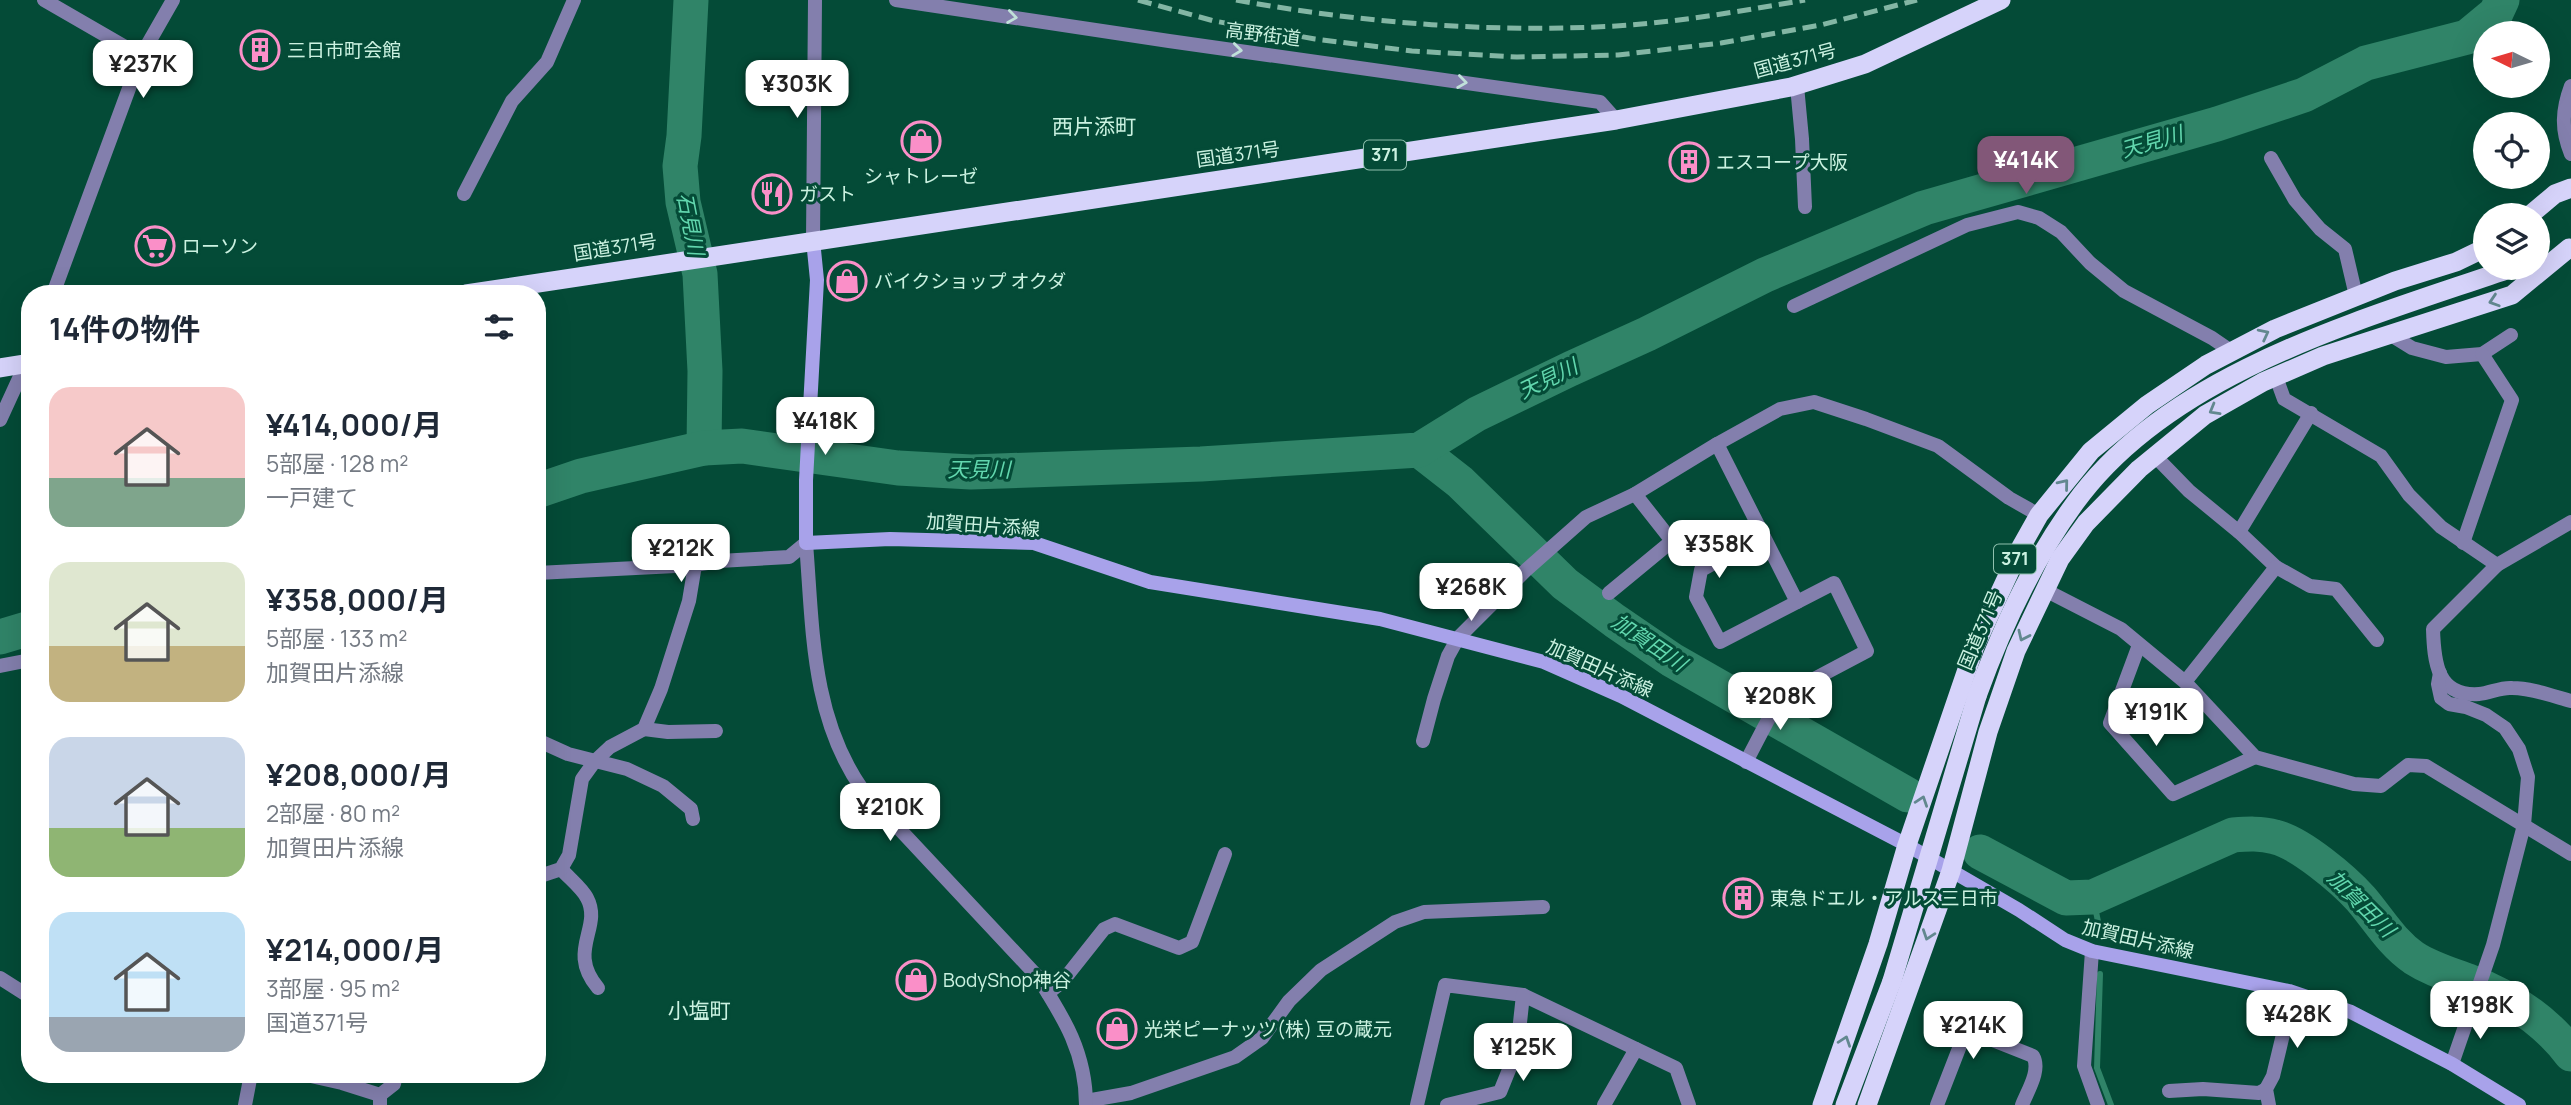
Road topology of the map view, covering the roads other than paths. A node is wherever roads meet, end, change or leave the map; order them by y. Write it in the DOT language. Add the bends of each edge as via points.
graph roads {
  1 [pos="44,0"];
  2 [pos="173,0"];
  3 [pos="574,0"];
  4 [pos="815,0"];
  5 [pos="896,0"];
  6 [pos="2001,0"];
  7 [pos="141,56"];
  8 [pos="1797,86"];
  9 [pos="2571,86"];
  10 [pos="1616,120"];
  11 [pos="2571,154"];
  12 [pos="2271,158"];
  13 [pos="2571,188"];
  14 [pos="464,194"];
  15 [pos="2544,203"];
  16 [pos="1805,207"];
  17 [pos="813,240"];
  18 [pos="2570,248"];
  19 [pos="2473,254"];
  20 [pos="2550,255"];
  21 [pos="2477,280"];
  22 [pos="56,285"];
  23 [pos="522,285"];
  24 [pos="2356,296"];
  25 [pos="1794,306"];
  26 [pos="2391,335"];
  27 [pos="2511,335"];
  28 [pos="2231,351"];
  29 [pos="2482,354"];
  30 [pos="21,363"];
  31 [pos="0,368"];
  32 [pos="21,377"];
  33 [pos="2276,377"];
  34 [pos="2311,413"];
  35 [pos="0,420"];
  36 [pos="1717,444"];
  37 [pos="2154,455"];
  38 [pos="1635,494"];
  39 [pos="2039,515"];
  40 [pos="2571,522"];
  41 [pos="2239,532"];
  42 [pos="1763,536"];
  43 [pos="2463,543"];
  44 [pos="806,544"];
  45 [pos="695,565"];
  46 [pos="2497,565"];
  47 [pos="2276,567"];
  48 [pos="546,573"];
  49 [pos="2045,590"];
  50 [pos="1609,593"];
  51 [pos="1797,602"];
  52 [pos="1458,638"];
  53 [pos="2377,640"];
  54 [pos="2139,645"];
  55 [pos="21,662"];
  56 [pos="0,667"];
  57 [pos="2440,673"];
  58 [pos="2185,681"];
  59 [pos="2571,701"];
  60 [pos="644,729"];
  61 [pos="716,732"];
  62 [pos="1423,741"];
  63 [pos="546,744"];
  64 [pos="2255,757"];
  65 [pos="594,761"];
  66 [pos="1746,762"];
  67 [pos="693,819"];
  68 [pos="2524,825"];
  69 [pos="1907,845"];
  70 [pos="1225,854"];
  71 [pos="2571,854"];
  72 [pos="561,869"];
  73 [pos="1951,870"];
  74 [pos="546,874"];
  75 [pos="1543,907"];
  76 [pos="2092,951"];
  77 [pos="0,978"];
  78 [pos="598,988"];
  79 [pos="21,991"];
  80 [pos="1048,993"];
  81 [pos="2293,993"];
  82 [pos="1523,995"];
  83 [pos="1968,1014"];
  84 [pos="1970,1031"];
  85 [pos="1636,1049"];
  86 [pos="2452,1064"];
  87 [pos="249,1083"];
  88 [pos="342,1083"];
  89 [pos="394,1083"];
  90 [pos="2266,1089"];
  91 [pos="2169,1091"];
  92 [pos="380,1100"];
  93 [pos="2510,1102"];
  94 [pos="1086,1103"];
  95 [pos="244,1105"];
  96 [pos="1418,1105"];
  97 [pos="1447,1105"];
  98 [pos="1604,1105"];
  99 [pos="1689,1105"];
  100 [pos="1822,1105"];
  101 [pos="1845,1105"];
  102 [pos="1867,1105"];
  103 [pos="1937,1105"];
  104 [pos="2022,1105"];
  105 [pos="2098,1105"];
  106 [pos="2269,1105"];
  1 -- 7 [label="street"];
  2 -- 7 [label="street"];
  3 -- 14 [label="street" via="547,62 512,101"];
  4 -- 17 [label="street"];
  5 -- 10 [label="street, 高野街道, one-way" via="1577,98 1600,102"];
  6 -- 8 [label="highway, 国道371号 / 371" via="1865,64"];
  7 -- 22 [label="street"];
  8 -- 10 [label="highway, 国道371号 / 371"];
  8 -- 16 [label="street"];
  9 -- 11 [label="street" via="2563,121"];
  10 -- 17 [label="highway, 国道371号 / 371"];
  12 -- 24 [label="street" via="2295,200 2345,249"];
  13 -- 15 [label="highway"];
  17 -- 23 [label="highway, 国道371号 / 371"];
  17 -- 44 [label="main road" via="817,280"];
  18 -- 20 [label="highway, 371"];
  18 -- 26 [label="highway, 371, one-way" via="2512,295"];
  19 -- 24 [label="highway, 371"];
  21 -- 101 [label="highway, 国道371号 / 371, bridge" via="2362,320 2242,370 2141,435 2076,501 2014,603 1978,696 1892,981"];
  28 -- 24 [label="highway, 371, one-way"];
  25 -- 28 [label="street" via="1967,225 2018,212 2061,232 2124,292"];
  26 -- 29 [label="street" via="2412,348 2446,357"];
  26 -- 33 [label="highway, 371" via="2323,356"];
  27 -- 29 [label="street"];
  39 -- 28 [label="highway, 371, one-way" via="2091,451 2147,405"];
  29 -- 43 [label="street" via="2512,400"];
  30 -- 31 [label="highway"];
  32 -- 35 [label="street"];
  33 -- 34 [label="street" via="2284,399"];
  33 -- 37 [label="highway, 371, one-way" via="2205,415"];
  34 -- 41 [label="street"];
  34 -- 43 [label="street" via="2381,456 2409,495"];
  36 -- 38 [label="street"];
  36 -- 39 [label="street" via="1780,409 1814,402 1938,446"];
  36 -- 42 [label="street"];
  37 -- 41 [label="street"];
  37 -- 49 [label="highway, 371" via="2086,523"];
  38 -- 50 [label="street" via="1672,541"];
  38 -- 52 [label="street" via="1586,517"];
  69 -- 39 [label="highway, 371, one-way" via="1975,646"];
  40 -- 46 [label="street"];
  41 -- 47 [label="street"];
  42 -- 51 [label="street"];
  42 -- 51 [label="street" via="1701,570 1696,597 1720,642"];
  43 -- 46 [label="street"];
  44 -- 45 [label="street" via="789,557"];
  44 -- 52 [label="main road, 加賀田片添線" via="890,539 1034,544 1150,582 1380,619"];
  44 -- 80 [label="street" via="821,698 845,765"];
  45 -- 48 [label="street"];
  45 -- 60 [label="street" via="661,689"];
  46 -- 57 [label="street" via="2433,629"];
  47 -- 53 [label="street" via="2310,586 2336,589"];
  47 -- 58 [label="street"];
  49 -- 54 [label="street" via="2121,629"];
  49 -- 73 [label="highway, 371, one-way" via="2016,651 1988,732"];
  51 -- 66 [label="street" via="1834,583 1867,651 1780,697"];
  52 -- 62 [label="street" via="1448,656"];
  52 -- 66 [label="main road, 加賀田片添線" via="1544,662 1621,696"];
  54 -- 58 [label="street"];
  54 -- 64 [label="street" via="2110,723 2173,794"];
  55 -- 56 [label="street"];
  57 -- 59 [label="street" via="2448,687 2463,694 2512,687"];
  57 -- 68 [label="street" via="2441,698 2486,715 2505,728 2519,749 2528,776"];
  58 -- 64 [label="street"];
  60 -- 61 [label="street"];
  60 -- 65 [label="street"];
  63 -- 65 [label="street"];
  64 -- 68 [label="street" via="2354,784 2381,786 2408,765 2426,766"];
  65 -- 67 [label="street" via="628,769 663,786 691,810"];
  65 -- 72 [label="street" via="582,779 569,855"];
  66 -- 69 [label="main road, 加賀田片添線"];
  68 -- 71 [label="street"];
  68 -- 86 [label="street" via="2487,964"];
  69 -- 73 [label="main road, 加賀田片添線"];
  100 -- 69 [label="highway, 371, one-way"];
  70 -- 80 [label="street" via="1192,942 1179,948 1115,924 1104,929"];
  72 -- 74 [label="street"];
  72 -- 78 [label="street" via="588,898 592,918 583,956"];
  73 -- 76 [label="main road, 加賀田片添線" via="2065,940"];
  73 -- 102 [label="highway, 371, one-way"];
  75 -- 94 [label="street" via="1424,912 1395,922 1321,970 1289,1001 1262,1038 1235,1057 1131,1093"];
  76 -- 81 [label="main road, 加賀田片添線"];
  76 -- 105 [label="street" via="2084,1066"];
  77 -- 79 [label="street"];
  80 -- 94 [label="street" via="1077,1044"];
  81 -- 86 [label="main road, 加賀田片添線" via="2351,1012"];
  81 -- 90 [label="street"];
  82 -- 85 [label="street"];
  82 -- 96 [label="street" via="1445,985"];
  82 -- 97 [label="street" via="1517,1050 1500,1092"];
  83 -- 84 [label="street"];
  84 -- 103 [label="street" via="1965,1033"];
  84 -- 104 [label="street" via="2033,1055 2036,1071"];
  85 -- 98 [label="street"];
  85 -- 99 [label="street" via="1676,1068"];
  86 -- 93 [label="main road, 加賀田片添線"];
  87 -- 95 [label="street"];
  88 -- 92 [label="street"];
  89 -- 92 [label="street"];
  90 -- 91 [label="street" via="2259,1093 2203,1088"];
  90 -- 106 [label="street"];
}
